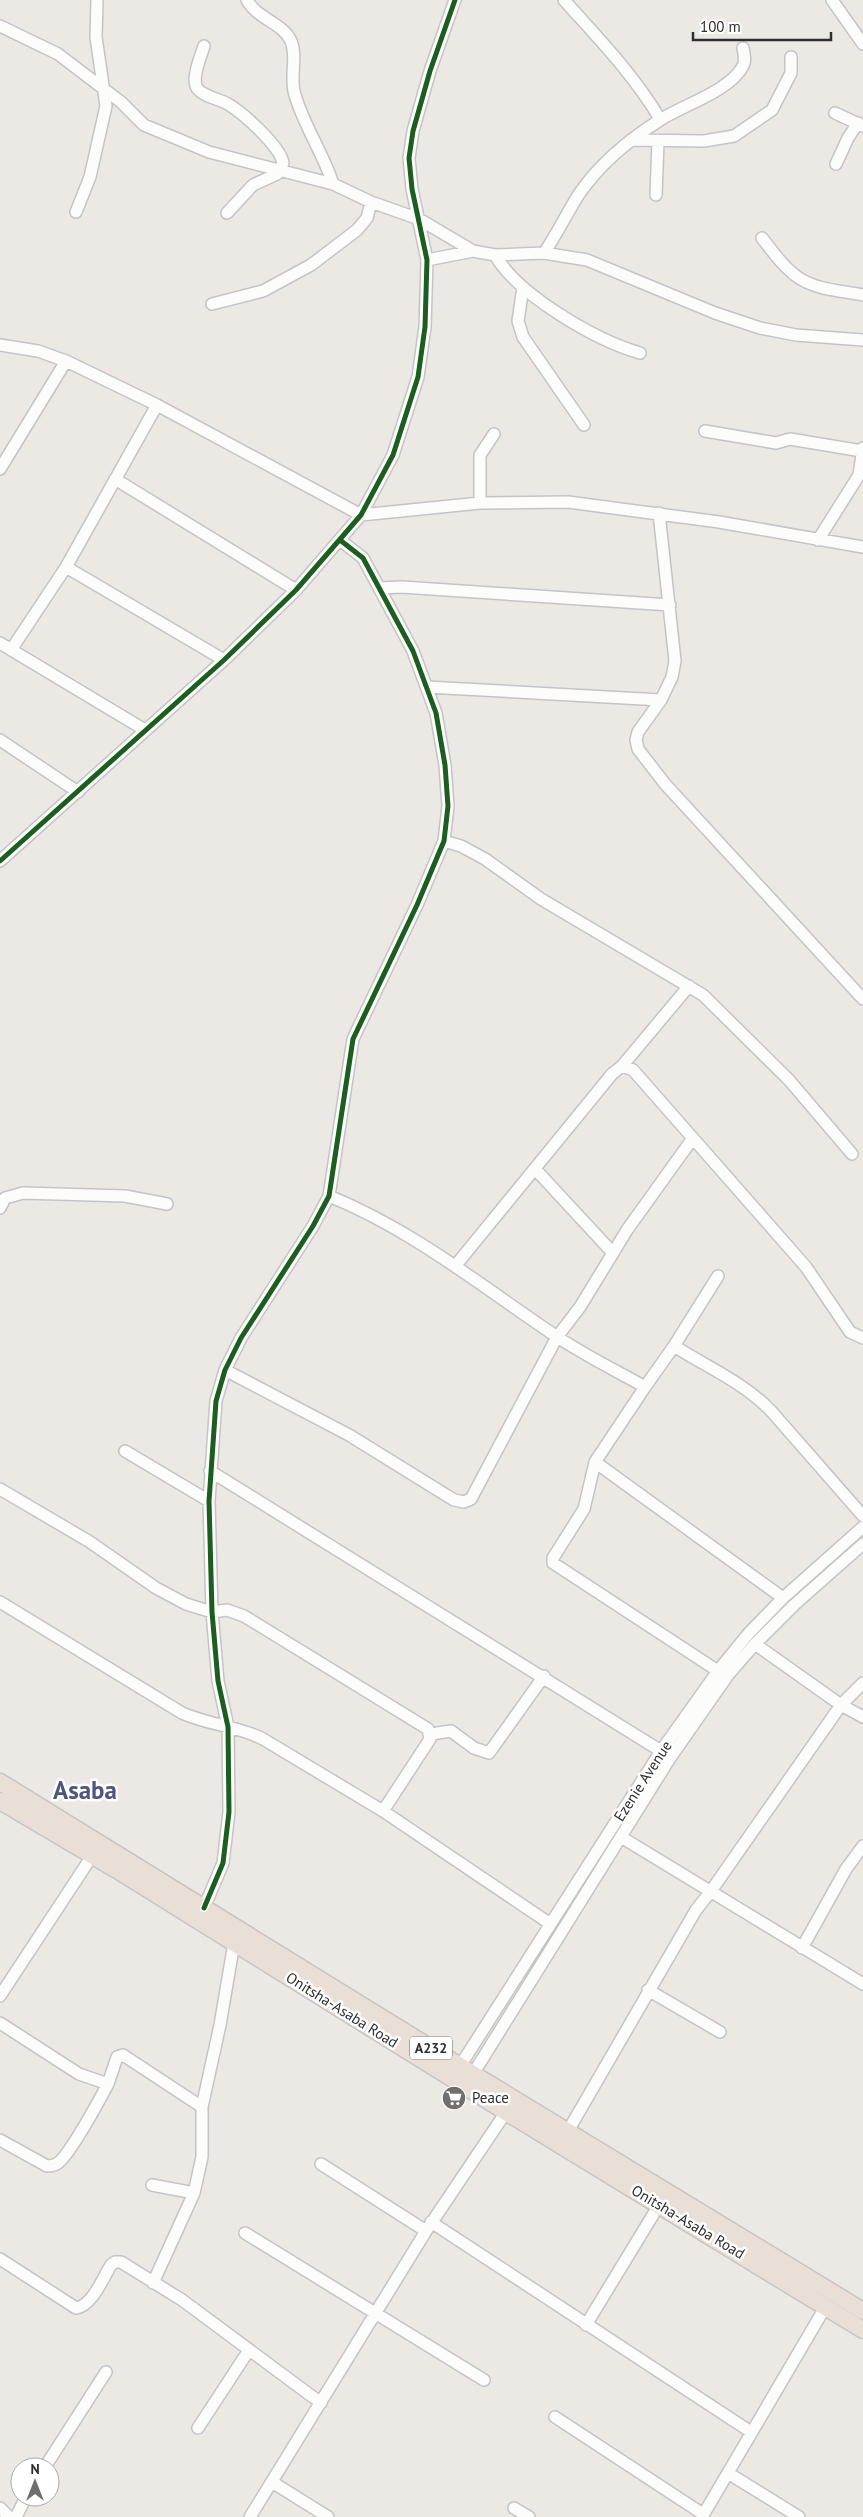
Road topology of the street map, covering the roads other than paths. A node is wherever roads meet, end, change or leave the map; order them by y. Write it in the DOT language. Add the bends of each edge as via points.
graph roads {
  1 [pos="97,0"];
  2 [pos="247,0"];
  3 [pos="455,0"];
  4 [pos="564,0"];
  5 [pos="832,0"];
  6 [pos="0,26"];
  7 [pos="863,44"];
  8 [pos="204,46"];
  9 [pos="743,48"];
  10 [pos="791,57"];
  11 [pos="104,89"];
  12 [pos="835,113"];
  13 [pos="660,119"];
  14 [pos="860,125"];
  15 [pos="631,140"];
  16 [pos="658,142"];
  17 [pos="836,164"];
  18 [pos="280,169"];
  19 [pos="333,184"];
  20 [pos="656,195"];
  21 [pos="371,202"];
  22 [pos="76,212"];
  23 [pos="227,213"];
  24 [pos="419,219"];
  25 [pos="762,238"];
  26 [pos="473,251"];
  27 [pos="544,253"];
  28 [pos="495,255"];
  29 [pos="427,260"];
  30 [pos="523,287"];
  31 [pos="863,295"];
  32 [pos="212,304"];
  33 [pos="863,340"];
  34 [pos="0,345"];
  35 [pos="640,353"];
  36 [pos="66,361"];
  37 [pos="157,405"];
  38 [pos="584,425"];
  39 [pos="705,431"];
  40 [pos="494,434"];
  41 [pos="863,449"];
  42 [pos="0,469"];
  43 [pos="115,478"];
  44 [pos="861,478"];
  45 [pos="480,503"];
  46 [pos="660,513"];
  47 [pos="361,515"];
  48 [pos="340,540"];
  49 [pos="818,540"];
  50 [pos="863,547"];
  51 [pos="66,567"];
  52 [pos="379,588"];
  53 [pos="296,590"];
  54 [pos="670,605"];
  55 [pos="0,643"];
  56 [pos="11,650"];
  57 [pos="224,660"];
  58 [pos="427,687"];
  59 [pos="661,700"];
  60 [pos="145,730"];
  61 [pos="0,740"];
  62 [pos="78,792"];
  63 [pos="444,841"];
  64 [pos="2,855"];
  65 [pos="689,986"];
  66 [pos="861,991"];
  67 [pos="622,1066"];
  68 [pos="693,1138"];
  69 [pos="852,1154"];
  70 [pos="536,1170"];
  71 [pos="329,1196"];
  72 [pos="167,1204"];
  73 [pos="0,1208"];
  74 [pos="613,1254"];
  75 [pos="456,1265"];
  76 [pos="718,1276"];
  77 [pos="557,1337"];
  78 [pos="863,1338"];
  79 [pos="674,1346"];
  80 [pos="224,1370"];
  81 [pos="645,1387"];
  82 [pos="125,1451"];
  83 [pos="595,1462"];
  84 [pos="210,1470"];
  85 [pos="0,1489"];
  86 [pos="209,1501"];
  87 [pos="863,1516"];
  88 [pos="863,1527"];
  89 [pos="863,1544"];
  90 [pos="784,1598"];
  91 [pos="0,1602"];
  92 [pos="212,1612"];
  93 [pos="755,1644"];
  94 [pos="718,1671"];
  95 [pos="544,1676"];
  96 [pos="863,1683"];
  97 [pos="841,1705"];
  98 [pos="863,1717"];
  99 [pos="228,1727"];
  100 [pos="431,1734"];
  101 [pos="661,1751"];
  102 [pos="0,1782"];
  103 [pos="0,1801"];
  104 [pos="383,1811"];
  105 [pos="621,1836"];
  106 [pos="863,1846"];
  107 [pos="92,1856"];
  108 [pos="711,1891"];
  109 [pos="204,1908"];
  110 [pos="550,1923"];
  111 [pos="234,1943"];
  112 [pos="802,1948"];
  113 [pos="863,1984"];
  114 [pos="648,1990"];
  115 [pos="0,1996"];
  116 [pos="0,2023"];
  117 [pos="720,2032"];
  118 [pos="467,2070"];
  119 [pos="108,2084"];
  120 [pos="202,2107"];
  121 [pos="506,2112"];
  122 [pos="568,2131"];
  123 [pos="0,2140"];
  124 [pos="321,2164"];
  125 [pos="152,2185"];
  126 [pos="194,2194"];
  127 [pos="659,2205"];
  128 [pos="429,2227"];
  129 [pos="245,2233"];
  130 [pos="0,2258"];
  131 [pos="153,2283"];
  132 [pos="826,2306"];
  133 [pos="863,2311"];
  134 [pos="376,2312"];
  135 [pos="586,2325"];
  136 [pos="863,2330"];
  137 [pos="249,2350"];
  138 [pos="106,2372"];
  139 [pos="484,2380"];
  140 [pos="321,2403"];
  141 [pos="555,2418"];
  142 [pos="198,2428"];
  143 [pos="751,2432"];
  144 [pos="51,2457"];
  145 [pos="728,2473"];
  146 [pos="272,2482"];
  147 [pos="0,2508"];
  148 [pos="514,2508"];
  149 [pos="702,2516"];
  150 [pos="10,2517"];
  151 [pos="250,2517"];
  152 [pos="328,2517"];
  153 [pos="529,2517"];
  154 [pos="799,2517"];
  1 -- 11 [label="street" via="96,37"];
  2 -- 19 [label="street" via="263,18 282,29 291,42 295,96"];
  3 -- 24 [label="street" via="430,71 409,158"];
  4 -- 13 [label="street" via="625,69"];
  5 -- 7 [label="street"];
  6 -- 11 [label="street" via="58,54"];
  8 -- 18 [label="street" via="197,87 230,105 259,130 282,158"];
  9 -- 13 [label="street" via="744,65 739,72 722,86"];
  10 -- 16 [label="street" via="791,73 772,110 742,132 719,140"];
  11 -- 18 [label="street" via="144,124 209,152"];
  11 -- 22 [label="street" via="106,106 95,157"];
  12 -- 14 [label="street"];
  13 -- 15 [label="street"];
  14 -- 17 [label="street" via="848,138"];
  15 -- 16 [label="street"];
  15 -- 27 [label="street" via="580,194"];
  16 -- 20 [label="street"];
  18 -- 19 [label="street"];
  18 -- 23 [label="street" via="277,174 253,185"];
  19 -- 21 [label="street"];
  21 -- 24 [label="street"];
  21 -- 32 [label="street" via="367,218 357,230 311,266 263,291"];
  24 -- 26 [label="street"];
  24 -- 29 [label="street"];
  25 -- 31 [label="street" via="786,268 800,279 824,288"];
  26 -- 28 [label="street"];
  26 -- 29 [label="street"];
  27 -- 28 [label="street"];
  27 -- 33 [label="street" via="587,260 715,313 760,328 796,335"];
  28 -- 30 [label="street" via="504,270"];
  29 -- 47 [label="street" via="425,327 418,377 393,455"];
  30 -- 35 [label="street" via="565,318 606,341"];
  30 -- 38 [label="street" via="518,321 523,337"];
  34 -- 36 [label="street" via="38,351"];
  36 -- 37 [label="street"];
  36 -- 42 [label="street"];
  37 -- 43 [label="street"];
  37 -- 47 [label="street"];
  39 -- 41 [label="street" via="776,443 790,439"];
  40 -- 45 [label="street" via="480,455"];
  41 -- 44 [label="street"];
  43 -- 51 [label="street"];
  43 -- 53 [label="street"];
  44 -- 49 [label="street"];
  45 -- 46 [label="street" via="568,502"];
  45 -- 47 [label="street"];
  46 -- 49 [label="street"];
  46 -- 54 [label="street"];
  47 -- 48 [label="street"];
  48 -- 52 [label="street" via="362,558"];
  48 -- 53 [label="street"];
  49 -- 50 [label="street"];
  51 -- 56 [label="street"];
  51 -- 57 [label="street"];
  52 -- 54 [label="street"];
  52 -- 58 [label="street" via="414,651"];
  53 -- 57 [label="street"];
  54 -- 59 [label="street" via="675,661 672,677"];
  55 -- 56 [label="street"];
  56 -- 60 [label="street"];
  57 -- 60 [label="street"];
  58 -- 59 [label="street"];
  58 -- 63 [label="street" via="436,713 445,765 448,806"];
  59 -- 66 [label="street" via="638,732 638,749 672,791"];
  60 -- 62 [label="street"];
  61 -- 62 [label="street"];
  62 -- 64 [label="street"];
  63 -- 65 [label="street" via="484,858 541,900"];
  63 -- 71 [label="street" via="353,1039"];
  65 -- 67 [label="street"];
  65 -- 69 [label="street" via="722,1011 760,1050"];
  67 -- 68 [label="street" via="633,1070"];
  67 -- 70 [label="street" via="612,1074"];
  68 -- 74 [label="street"];
  68 -- 78 [label="street" via="806,1267 850,1332"];
  70 -- 74 [label="street"];
  70 -- 75 [label="street"];
  71 -- 75 [label="street" via="399,1229"];
  71 -- 80 [label="street" via="313,1226 258,1308"];
  72 -- 73 [label="street" via="125,1196 23,1193 5,1198"];
  74 -- 77 [label="street"];
  75 -- 77 [label="street"];
  76 -- 79 [label="street"];
  77 -- 80 [label="street" via="471,1499 464,1502 454,1500 349,1435"];
  77 -- 81 [label="street"];
  79 -- 81 [label="street"];
  79 -- 87 [label="street" via="758,1397"];
  80 -- 84 [label="street" via="216,1401"];
  81 -- 83 [label="street"];
  82 -- 86 [label="street"];
  83 -- 90 [label="street"];
  83 -- 94 [label="street" via="584,1509 553,1558 554,1566"];
  84 -- 86 [label="street"];
  84 -- 95 [label="street"];
  85 -- 92 [label="street" via="90,1542 156,1588 186,1604"];
  86 -- 92 [label="street"];
  88 -- 90 [label="street, Ezenie Avenue"];
  89 -- 93 [label="street, Ezenie Avenue"];
  90 -- 94 [label="street, Ezenie Avenue"];
  91 -- 99 [label="street" via="182,1713 202,1722"];
  92 -- 99 [label="street" via="218,1681"];
  92 -- 100 [label="street" via="228,1610 244,1616 424,1726"];
  93 -- 97 [label="street"];
  93 -- 105 [label="street, Ezenie Avenue" via="728,1675 670,1758"];
  94 -- 101 [label="street, Ezenie Avenue"];
  95 -- 100 [label="street" via="489,1753 474,1748 451,1731"];
  95 -- 101 [label="street"];
  96 -- 97 [label="street"];
  97 -- 98 [label="street"];
  97 -- 108 [label="street"];
  99 -- 104 [label="street" via="263,1739"];
  99 -- 109 [label="street" via="229,1812 223,1863"];
  100 -- 104 [label="street"];
  101 -- 110 [label="street, Ezenie Avenue"];
  102 -- 109 [label="highway, A232"];
  103 -- 107 [label="highway, Onitsha-Asaba Road / A232"];
  104 -- 110 [label="street"];
  105 -- 108 [label="street"];
  105 -- 118 [label="street, Ezenie Avenue"];
  106 -- 112 [label="street" via="846,1869"];
  107 -- 111 [label="highway, Onitsha-Asaba Road / A232"];
  107 -- 115 [label="street"];
  108 -- 112 [label="street"];
  108 -- 114 [label="street"];
  109 -- 118 [label="highway, A232"];
  110 -- 118 [label="street, Ezenie Avenue"];
  111 -- 120 [label="street"];
  111 -- 121 [label="highway, Onitsha-Asaba Road / A232"];
  112 -- 113 [label="street"];
  114 -- 117 [label="street"];
  114 -- 122 [label="street"];
  116 -- 119 [label="street" via="78,2074"];
  118 -- 122 [label="highway, A232"];
  119 -- 120 [label="street" via="117,2057 123,2055"];
  119 -- 123 [label="street" via="60,2162 53,2166 47,2166"];
  120 -- 126 [label="street" via="202,2157"];
  121 -- 127 [label="highway, Onitsha-Asaba Road / A232"];
  121 -- 128 [label="street"];
  122 -- 133 [label="highway, A232"];
  124 -- 128 [label="street"];
  125 -- 126 [label="street"];
  126 -- 131 [label="street"];
  127 -- 132 [label="highway, Onitsha-Asaba Road / A232"];
  127 -- 135 [label="street"];
  128 -- 134 [label="street"];
  128 -- 135 [label="street"];
  129 -- 134 [label="street"];
  130 -- 131 [label="street" via="76,2308 88,2303 115,2262 121,2262"];
  131 -- 137 [label="street" via="182,2300"];
  132 -- 136 [label="highway, Onitsha-Asaba Road / A232"];
  132 -- 143 [label="street"];
  134 -- 139 [label="street"];
  134 -- 140 [label="street"];
  135 -- 143 [label="street"];
  137 -- 140 [label="street"];
  137 -- 142 [label="street"];
  138 -- 144 [label="street"];
  140 -- 146 [label="street"];
  141 -- 149 [label="street"];
  143 -- 145 [label="street"];
  145 -- 149 [label="street"];
  145 -- 154 [label="street"];
  146 -- 151 [label="street"];
  146 -- 152 [label="street"];
  147 -- 150 [label="street"];
  148 -- 153 [label="street"];
}
